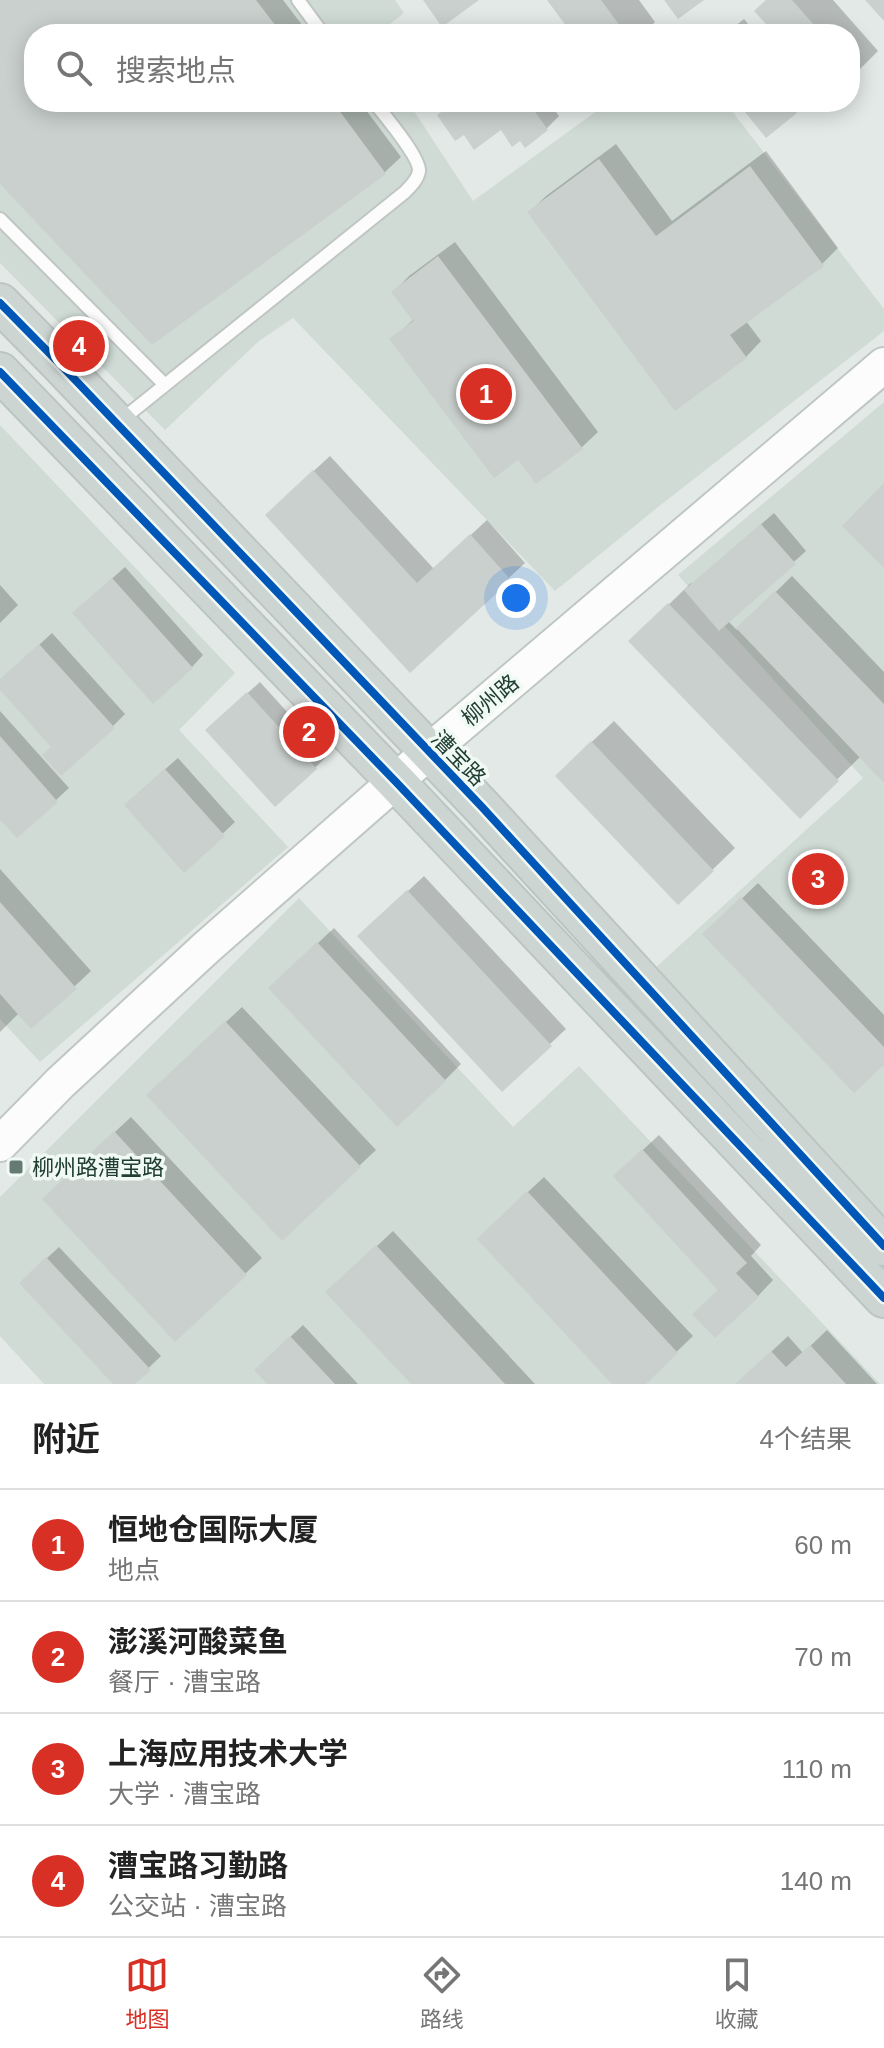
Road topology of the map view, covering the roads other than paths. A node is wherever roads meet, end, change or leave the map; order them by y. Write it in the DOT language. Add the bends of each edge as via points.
graph roads {
  1 [pos="298,0"];
  2 [pos="316,24"];
  3 [pos="381,112"];
  4 [pos="0,219"];
  5 [pos="0,303"];
  6 [pos="884,365"];
  7 [pos="0,372"];
  8 [pos="165,385"];
  9 [pos="116,424"];
  10 [pos="429,753"];
  11 [pos="396,782"];
  12 [pos="0,1144"];
  13 [pos="884,1246"];
  14 [pos="884,1298"];
  1 -- 2 [label="lane"];
  3 -- 8 [label="lane" via="417,160 414,182"];
  4 -- 8 [label="lane"];
  5 -- 9 [label="main road, 漕宝路"];
  6 -- 10 [label="street, 柳州路"];
  7 -- 11 [label="main road"];
  8 -- 9 [label="lane"];
  9 -- 10 [label="main road, 漕宝路"];
  10 -- 11 [label="street, 柳州路"];
  10 -- 13 [label="main road, 漕宝路"];
  11 -- 12 [label="street, 柳州路" via="207,947"];
  11 -- 14 [label="main road"];
}
